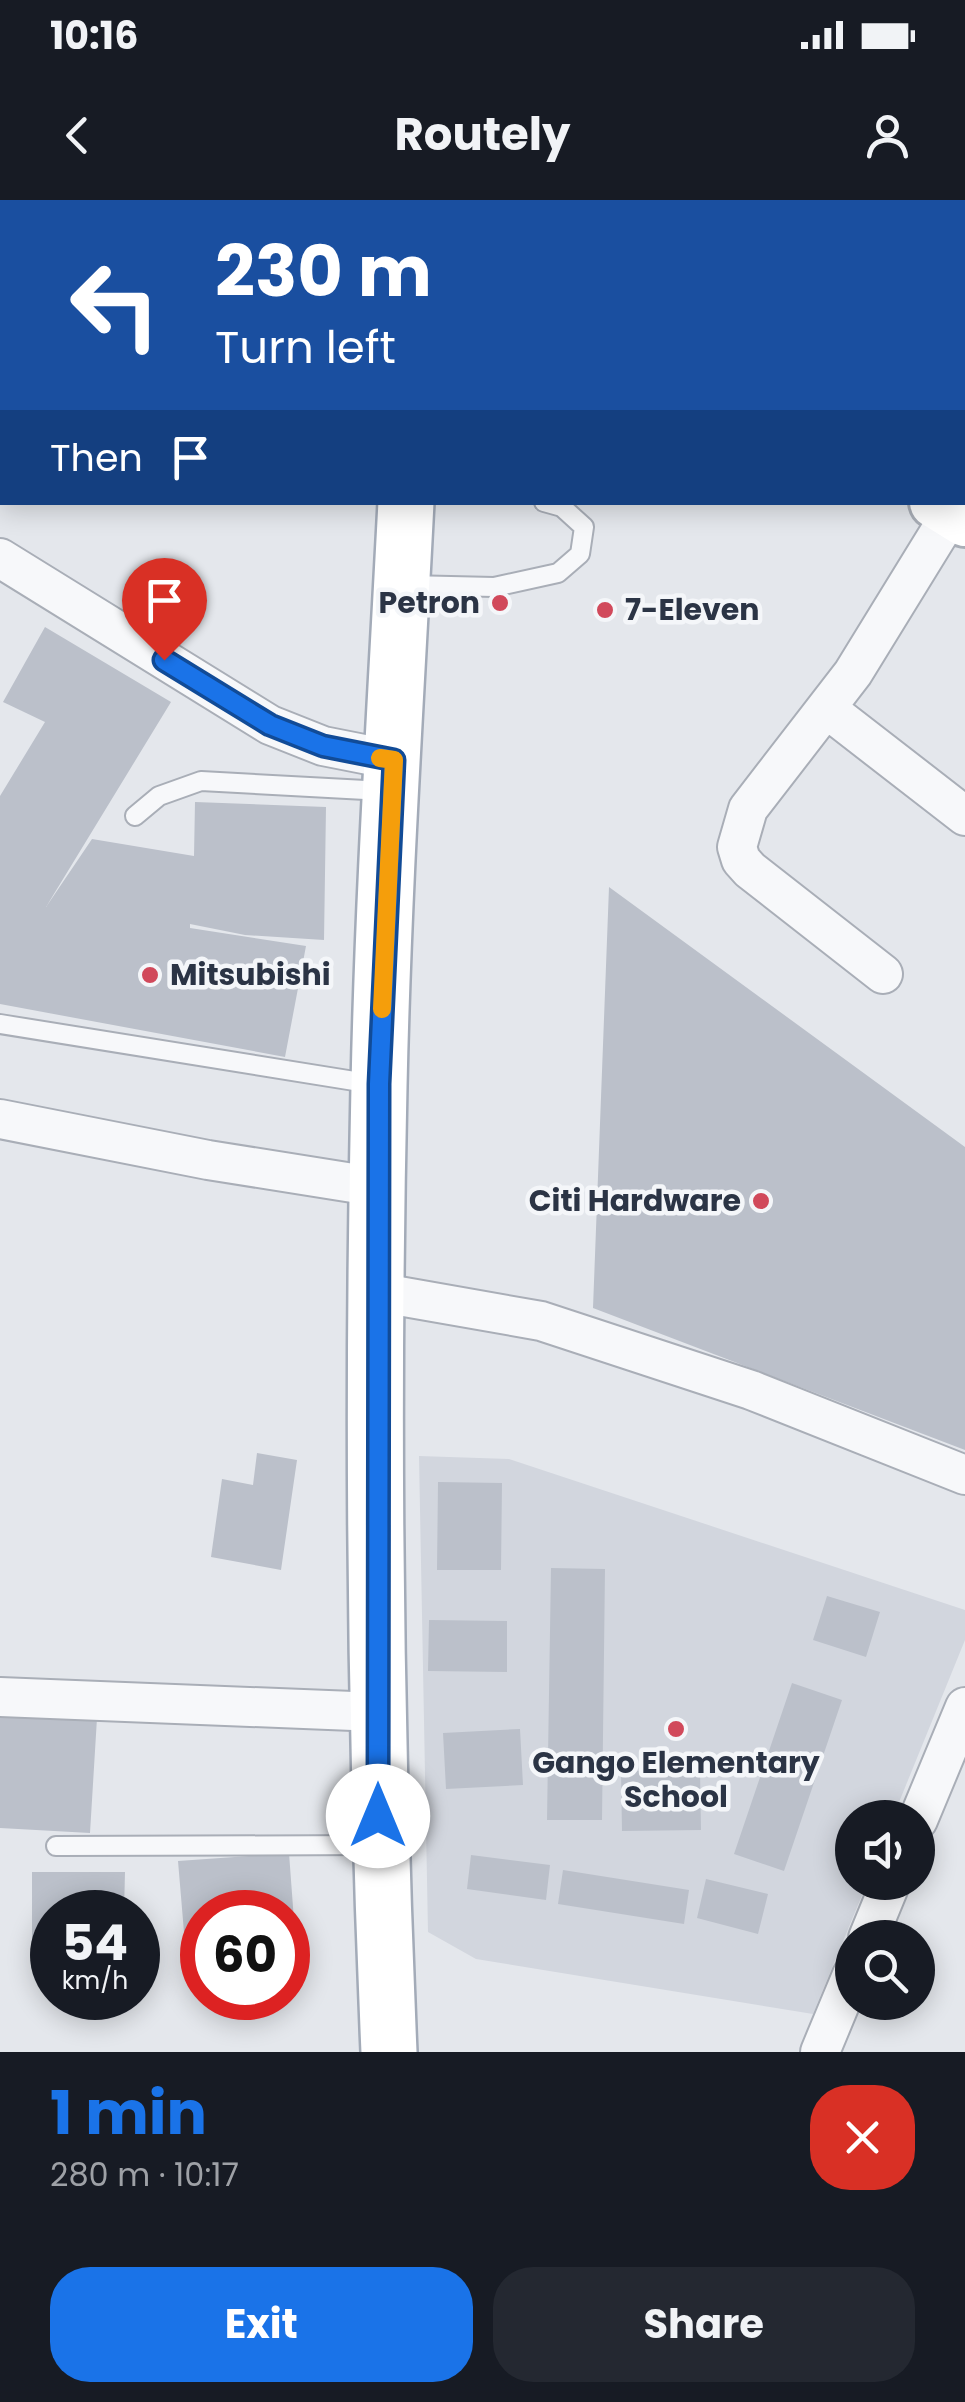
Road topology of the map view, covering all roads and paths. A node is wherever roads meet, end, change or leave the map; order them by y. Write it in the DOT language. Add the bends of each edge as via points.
graph roads {
  1 [pos="406,505"];
  2 [pos="555,505"];
  3 [pos="951,512"];
  4 [pos="0,558"];
  5 [pos="402,585"];
  6 [pos="827,710"];
  7 [pos="393,776"];
  8 [pos="135,816"];
  9 [pos="965,816"];
  10 [pos="883,974"];
  11 [pos="0,1024"];
  12 [pos="379,1084"];
  13 [pos="0,1119"];
  14 [pos="378,1187"];
  15 [pos="376,1292"];
  16 [pos="965,1475"];
  17 [pos="0,1697"];
  18 [pos="965,1707"];
  19 [pos="378,1712"];
  20 [pos="926,1800"];
  21 [pos="380,1845"];
  22 [pos="56,1846"];
  23 [pos="835,2016"];
  24 [pos="388,2052"];
  25 [pos="820,2052"];
  1 -- 5 [label="main road"];
  2 -- 5 [label="lane" via="584,528 580,554 558,573 494,587"];
  3 -- 6 [label="street"];
  4 -- 7 [label="street" via="270,725"];
  5 -- 7 [label="main road"];
  6 -- 9 [label="street"];
  6 -- 10 [label="street" via="756,796 738,836 738,853 750,870"];
  7 -- 8 [label="lane" via="200,781 159,796"];
  7 -- 12 [label="main road"];
  11 -- 12 [label="lane"];
  12 -- 14 [label="main road"];
  13 -- 14 [label="street"];
  14 -- 15 [label="main road"];
  15 -- 16 [label="street" via="541,1321 751,1390"];
  15 -- 19 [label="main road"];
  17 -- 19 [label="street"];
  18 -- 20 [label="street"];
  19 -- 21 [label="main road"];
  21 -- 22 [label="lane"];
  21 -- 24 [label="main road"];
  23 -- 25 [label="street"];
}
